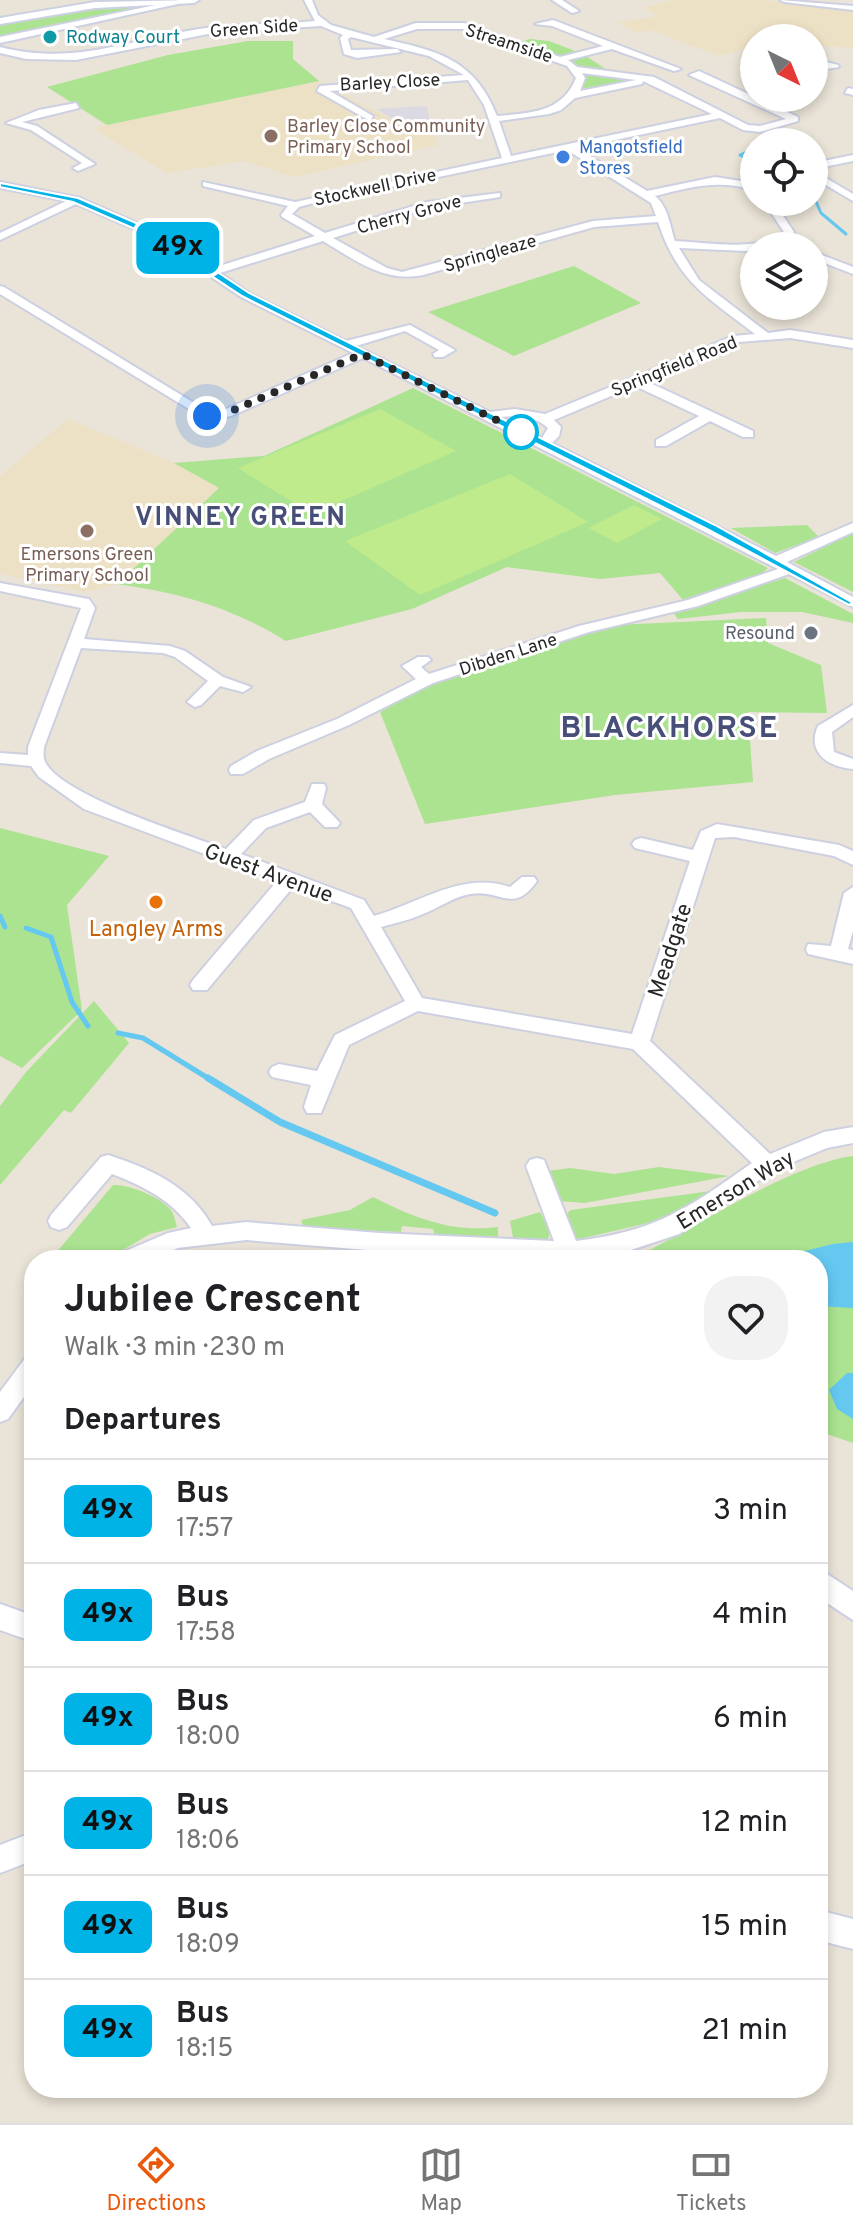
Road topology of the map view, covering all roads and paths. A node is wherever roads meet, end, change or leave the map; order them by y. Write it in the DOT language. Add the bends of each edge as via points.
graph roads {
  1 [pos="193,0"];
  2 [pos="308,0"];
  3 [pos="556,0"];
  4 [pos="786,0"];
  5 [pos="853,8"];
  6 [pos="575,11"];
  7 [pos="0,21"];
  8 [pos="321,23"];
  9 [pos="539,24"];
  10 [pos="350,34"];
  11 [pos="531,38"];
  12 [pos="0,40"];
  13 [pos="373,40"];
  14 [pos="511,43"];
  15 [pos="612,46"];
  16 [pos="565,47"];
  17 [pos="409,48"];
  18 [pos="0,50"];
  19 [pos="581,53"];
  20 [pos="560,60"];
  21 [pos="828,66"];
  22 [pos="839,67"];
  23 [pos="677,69"];
  24 [pos="577,70"];
  25 [pos="693,75"];
  26 [pos="471,77"];
  27 [pos="651,79"];
  28 [pos="575,95"];
  29 [pos="76,106"];
  30 [pos="721,115"];
  31 [pos="370,118"];
  32 [pos="493,119"];
  33 [pos="11,123"];
  34 [pos="0,128"];
  35 [pos="567,146"];
  36 [pos="507,158"];
  37 [pos="853,158"];
  38 [pos="828,163"];
  39 [pos="78,168"];
  40 [pos="740,181"];
  41 [pos="828,183"];
  42 [pos="207,184"];
  43 [pos="0,185"];
  44 [pos="649,194"];
  45 [pos="496,195"];
  46 [pos="853,198"];
  47 [pos="76,200"];
  48 [pos="295,205"];
  49 [pos="664,218"];
  50 [pos="0,237"];
  51 [pos="324,238"];
  52 [pos="671,244"];
  53 [pos="740,246"];
  54 [pos="828,261"];
  55 [pos="853,271"];
  56 [pos="212,272"];
  57 [pos="0,289"];
  58 [pos="764,335"];
  59 [pos="853,344"];
  60 [pos="345,345"];
  61 [pos="362,354"];
  62 [pos="439,354"];
  63 [pos="635,381"];
  64 [pos="489,416"];
  65 [pos="707,417"];
  66 [pos="547,418"];
  67 [pos="748,434"];
  68 [pos="544,443"];
  69 [pos="661,443"];
  70 [pos="853,527"];
  71 [pos="783,564"];
  72 [pos="0,587"];
  73 [pos="853,603"];
  74 [pos="74,643"];
  75 [pos="423,660"];
  76 [pos="217,680"];
  77 [pos="427,680"];
  78 [pos="243,687"];
  79 [pos="195,702"];
  80 [pos="853,710"];
  81 [pos="0,758"];
  82 [pos="36,761"];
  83 [pos="853,764"];
  84 [pos="237,770"];
  85 [pos="331,823"];
  86 [pos="641,844"];
  87 [pos="229,856"];
  88 [pos="698,857"];
  89 [pos="853,859"];
  90 [pos="289,879"];
  91 [pos="528,881"];
  92 [pos="853,893"];
  93 [pos="370,924"];
  94 [pos="815,949"];
  95 [pos="846,956"];
  96 [pos="200,985"];
  97 [pos="416,1004"];
  98 [pos="639,1043"];
  99 [pos="279,1072"];
  100 [pos="324,1080"];
  101 [pos="314,1107"];
  102 [pos="853,1135"];
  103 [pos="767,1164"];
  104 [pos="537,1166"];
  105 [pos="59,1221"];
  106 [pos="205,1234"];
  107 [pos="151,1250"];
  108 [pos="370,1250"];
  109 [pos="569,1250"];
  110 [pos="622,1250"];
  111 [pos="24,1378"];
  112 [pos="0,1411"];
  113 [pos="828,1588"];
  114 [pos="853,1607"];
  115 [pos="0,1617"];
  116 [pos="24,1625"];
  117 [pos="24,1850"];
  118 [pos="0,1859"];
  119 [pos="828,1928"];
  120 [pos="853,1934"];
  1 -- 7 [label="street" via="95,5"];
  1 -- 12 [label="street"];
  2 -- 8 [label="street"];
  3 -- 6 [label="street"];
  4 -- 5 [label="street"];
  8 -- 10 [label="street"];
  8 -- 18 [label="street, Green Side" via="196,33 74,59 39,60"];
  9 -- 15 [label="street" via="553,23"];
  10 -- 13 [label="street"];
  10 -- 17 [label="street" via="344,41 350,53"];
  11 -- 14 [label="street"];
  13 -- 14 [label="street, Streamside" via="408,27 441,24 464,26"];
  13 -- 17 [label="street"];
  14 -- 20 [label="street, Streamside"];
  15 -- 19 [label="street"];
  15 -- 23 [label="street"];
  16 -- 19 [label="street"];
  17 -- 26 [label="street" via="443,59"];
  19 -- 20 [label="street"];
  20 -- 24 [label="street, Streamside"];
  21 -- 22 [label="street"];
  24 -- 27 [label="street"];
  24 -- 28 [label="street, Streamside" via="581,78"];
  25 -- 30 [label="street" via="795,119 755,129"];
  26 -- 31 [label="street, Barley Close" via="320,89"];
  26 -- 32 [label="street"];
  27 -- 28 [label="street"];
  27 -- 30 [label="street"];
  28 -- 32 [label="street" via="557,109"];
  29 -- 33 [label="street"];
  30 -- 35 [label="street, Stockwell Drive"];
  32 -- 36 [label="street"];
  33 -- 34 [label="street"];
  33 -- 39 [label="street" via="34,128 92,165"];
  35 -- 36 [label="street, Stockwell Drive"];
  35 -- 44 [label="street"];
  36 -- 48 [label="street, Stockwell Drive"];
  37 -- 38 [label="street"];
  40 -- 44 [label="street" via="720,178"];
  41 -- 46 [label="street"];
  42 -- 48 [label="street"];
  43 -- 47 [label="street"];
  44 -- 49 [label="street"];
  45 -- 51 [label="street, Cherry Grove" via="438,202"];
  47 -- 50 [label="street"];
  47 -- 56 [label="street" via="154,234"];
  48 -- 51 [label="street, Stockwell Drive" via="286,215"];
  49 -- 51 [label="street, Springleaze" via="593,224 410,275 383,271"];
  49 -- 52 [label="street"];
  51 -- 56 [label="street, Stockwell Drive"];
  52 -- 53 [label="street"];
  52 -- 58 [label="street" via="695,282"];
  54 -- 55 [label="street"];
  56 -- 60 [label="street" via="245,295"];
  57 -- 61 [label="street" via="207,416 227,413"];
  58 -- 59 [label="street, Springfield Road"];
  58 -- 63 [label="street, Springfield Road" via="718,345"];
  60 -- 61 [label="street"];
  60 -- 62 [label="street" via="406,327 449,350"];
  61 -- 64 [label="street"];
  63 -- 65 [label="street"];
  63 -- 66 [label="street, Springfield Road"];
  64 -- 66 [label="street, Springfield Road" via="522,413"];
  64 -- 68 [label="street"];
  65 -- 67 [label="street"];
  65 -- 69 [label="street"];
  66 -- 68 [label="street" via="555,427"];
  68 -- 71 [label="street"];
  70 -- 71 [label="street, Dibden Lane"];
  71 -- 73 [label="street"];
  71 -- 77 [label="street, Dibden Lane" via="768,579 584,629"];
  72 -- 74 [label="street" via="84,602 88,608"];
  74 -- 76 [label="street" via="165,649"];
  74 -- 82 [label="street" via="36,747"];
  75 -- 77 [label="street" via="410,666"];
  76 -- 78 [label="street"];
  76 -- 79 [label="street"];
  77 -- 84 [label="street, Dibden Lane"];
  80 -- 83 [label="street" via="822,736 830,759"];
  81 -- 82 [label="street"];
  82 -- 87 [label="street, Guest Avenue" via="64,789 90,805"];
  85 -- 87 [label="street" via="316,796 260,824"];
  86 -- 88 [label="street"];
  87 -- 90 [label="street, Guest Avenue"];
  88 -- 89 [label="street, Meadgate" via="707,835 717,830 839,851"];
  88 -- 98 [label="street, Meadgate"];
  90 -- 93 [label="street, Guest Avenue" via="358,904"];
  90 -- 96 [label="street"];
  91 -- 93 [label="street" via="518,902 493,887 474,886"];
  92 -- 95 [label="street"];
  93 -- 97 [label="street, Guest Avenue"];
  94 -- 95 [label="street"];
  97 -- 98 [label="street"];
  97 -- 100 [label="street" via="342,1040"];
  98 -- 103 [label="street"];
  99 -- 100 [label="street"];
  100 -- 101 [label="street"];
  102 -- 103 [label="street, Emerson Way" via="824,1140"];
  103 -- 110 [label="street, Emerson Way" via="708,1206"];
  104 -- 109 [label="street"];
  105 -- 106 [label="street" via="108,1163 165,1187 197,1216"];
  106 -- 107 [label="street, Emerson Way"];
  106 -- 108 [label="street, Emerson Way" via="246,1231"];
  111 -- 112 [label="street"];
  113 -- 114 [label="street"];
  115 -- 116 [label="street"];
  117 -- 118 [label="street"];
  119 -- 120 [label="street"];
}
